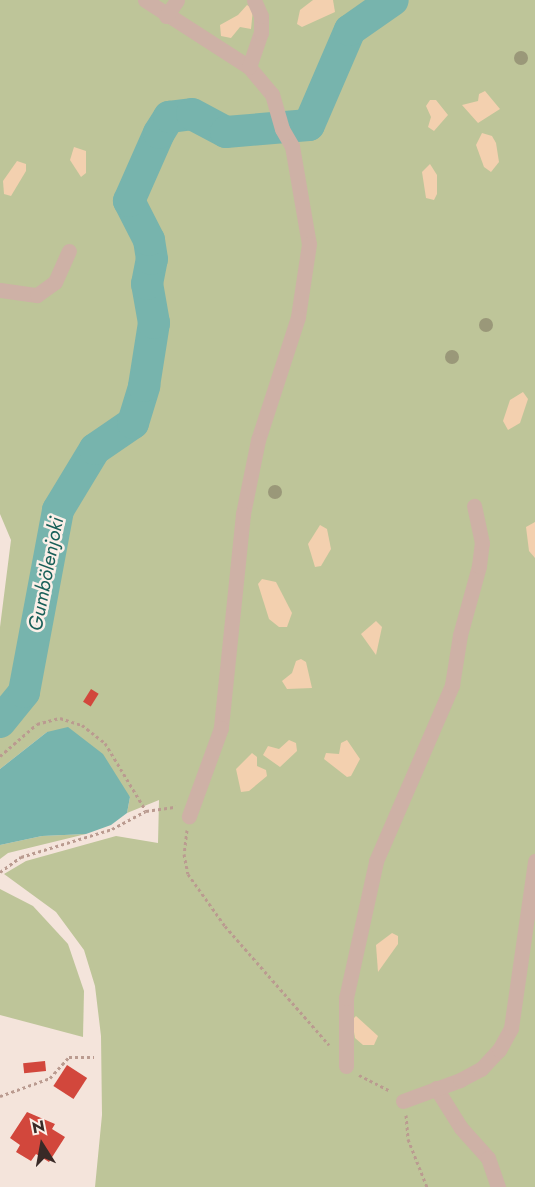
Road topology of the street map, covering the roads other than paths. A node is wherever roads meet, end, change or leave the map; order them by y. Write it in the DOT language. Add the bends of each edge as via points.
graph roads {
  1 [pos="145,0"];
  2 [pos="177,0"];
  3 [pos="254,0"];
  4 [pos="166,16"];
  5 [pos="249,67"];
  6 [pos="69,251"];
  7 [pos="0,290"];
  8 [pos="474,506"];
  9 [pos="189,816"];
  10 [pos="535,861"];
  11 [pos="346,1066"];
  12 [pos="436,1088"];
  13 [pos="403,1101"];
  14 [pos="498,1187"];
  1 -- 4 [label="lane"];
  2 -- 4 [label="lane"];
  3 -- 5 [label="lane" via="261,16 261,33"];
  4 -- 5 [label="lane"];
  5 -- 9 [label="lane" via="272,94 282,129 292,146 309,244 298,317 258,440 243,514 221,728"];
  6 -- 7 [label="lane" via="55,282 37,295"];
  8 -- 11 [label="lane" via="482,543 452,685 376,861 346,998"];
  10 -- 12 [label="lane" via="511,1028 500,1050 481,1069"];
  12 -- 13 [label="lane"];
  12 -- 14 [label="lane" via="461,1128 488,1158"];
}
